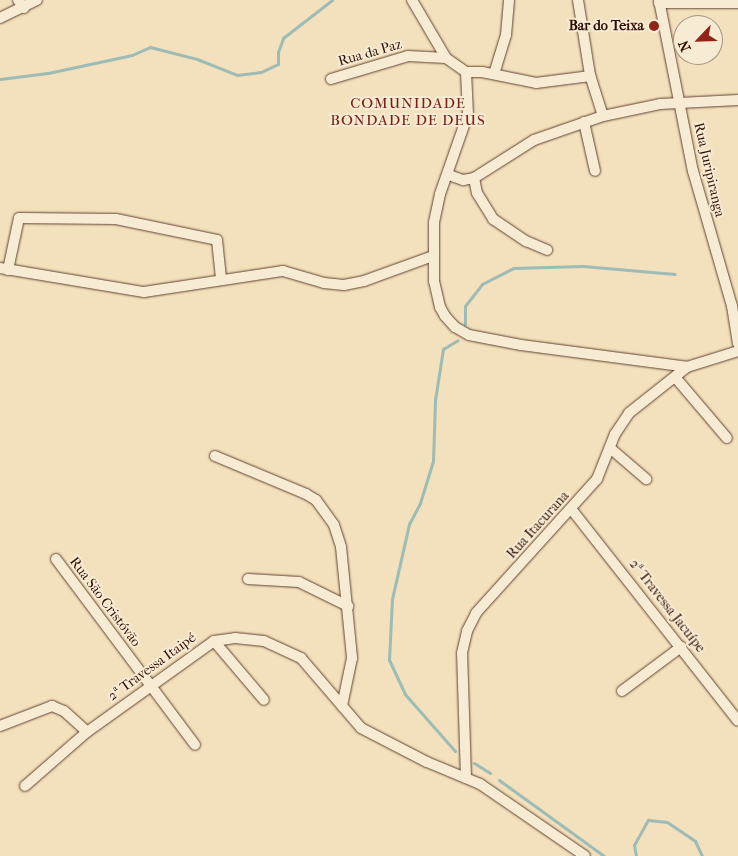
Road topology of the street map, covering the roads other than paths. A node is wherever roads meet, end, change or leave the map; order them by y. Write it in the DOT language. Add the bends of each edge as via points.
graph roads {
  1 [pos="37,0"];
  2 [pos="412,0"];
  3 [pos="509,0"];
  4 [pos="578,0"];
  5 [pos="659,2"];
  6 [pos="738,3"];
  7 [pos="21,4"];
  8 [pos="0,18"];
  9 [pos="446,58"];
  10 [pos="466,72"];
  11 [pos="494,74"];
  12 [pos="591,76"];
  13 [pos="331,78"];
  14 [pos="738,100"];
  15 [pos="680,103"];
  16 [pos="603,116"];
  17 [pos="584,122"];
  18 [pos="595,171"];
  19 [pos="449,175"];
  20 [pos="474,178"];
  21 [pos="547,250"];
  22 [pos="433,256"];
  23 [pos="4,269"];
  24 [pos="221,279"];
  25 [pos="738,344"];
  26 [pos="738,351"];
  27 [pos="687,366"];
  28 [pos="675,377"];
  29 [pos="727,438"];
  30 [pos="610,448"];
  31 [pos="215,456"];
  32 [pos="646,479"];
  33 [pos="572,510"];
  34 [pos="56,559"];
  35 [pos="248,579"];
  36 [pos="348,606"];
  37 [pos="214,641"];
  38 [pos="681,646"];
  39 [pos="150,685"];
  40 [pos="622,691"];
  41 [pos="264,700"];
  42 [pos="342,706"];
  43 [pos="738,721"];
  44 [pos="0,726"];
  45 [pos="88,732"];
  46 [pos="195,745"];
  47 [pos="466,778"];
  48 [pos="25,786"];
  49 [pos="585,856"];
  1 -- 7 [label="street"];
  2 -- 9 [label="street"];
  3 -- 11 [label="street" via="506,35"];
  4 -- 12 [label="street"];
  5 -- 6 [label="street"];
  5 -- 15 [label="street, Rua Juripiranga"];
  7 -- 8 [label="street"];
  9 -- 10 [label="street"];
  9 -- 13 [label="street, Rua da Paz" via="408,56"];
  10 -- 11 [label="street"];
  10 -- 19 [label="street" via="468,114"];
  11 -- 12 [label="street" via="536,83"];
  12 -- 16 [label="street"];
  14 -- 15 [label="street"];
  15 -- 16 [label="street" via="646,106"];
  15 -- 25 [label="street, Rua Juripiranga" via="694,171 732,306"];
  16 -- 17 [label="street"];
  17 -- 18 [label="street"];
  17 -- 20 [label="street" via="534,140"];
  19 -- 20 [label="street" via="463,180"];
  19 -- 22 [label="street" via="437,208"];
  20 -- 21 [label="street" via="477,193 492,218 526,241"];
  22 -- 24 [label="street" via="364,282 344,285 283,271"];
  22 -- 27 [label="street" via="440,307 462,332 521,345"];
  23 -- 24 [label="street" via="144,292"];
  23 -- 24 [label="street" via="18,218 116,218 216,240"];
  26 -- 27 [label="street, Rua Itacurana"];
  27 -- 28 [label="street, Rua Itacurana"];
  28 -- 29 [label="street"];
  28 -- 30 [label="street, Rua Itacurana" via="630,414 618,429"];
  30 -- 32 [label="street"];
  30 -- 33 [label="street, Rua Itacurana" via="597,479"];
  31 -- 36 [label="street" via="316,500 339,537 340,568"];
  33 -- 38 [label="street, 2ª Travessa Jacuípe"];
  33 -- 47 [label="street, Rua Itacurana" via="476,613 466,631 461,687"];
  34 -- 39 [label="street, Rua São Cristóvão"];
  35 -- 36 [label="street" via="299,582"];
  36 -- 42 [label="street" via="352,658"];
  37 -- 39 [label="street, 2ª Travessa Itaipé"];
  37 -- 41 [label="street"];
  37 -- 42 [label="street, 2ª Travessa Itaipé" via="246,638 290,651 307,664"];
  38 -- 40 [label="street"];
  38 -- 43 [label="street, 2ª Travessa Jacuípe"];
  39 -- 45 [label="street, 2ª Travessa Itaipé"];
  39 -- 46 [label="street, Rua São Cristóvão"];
  42 -- 47 [label="street, 2ª Travessa Itaipé" via="361,728"];
  44 -- 45 [label="street" via="52,706 64,711"];
  45 -- 48 [label="street, 2ª Travessa Itaipé"];
  47 -- 49 [label="street, 2ª Travessa Itaipé" via="497,795"];
}
